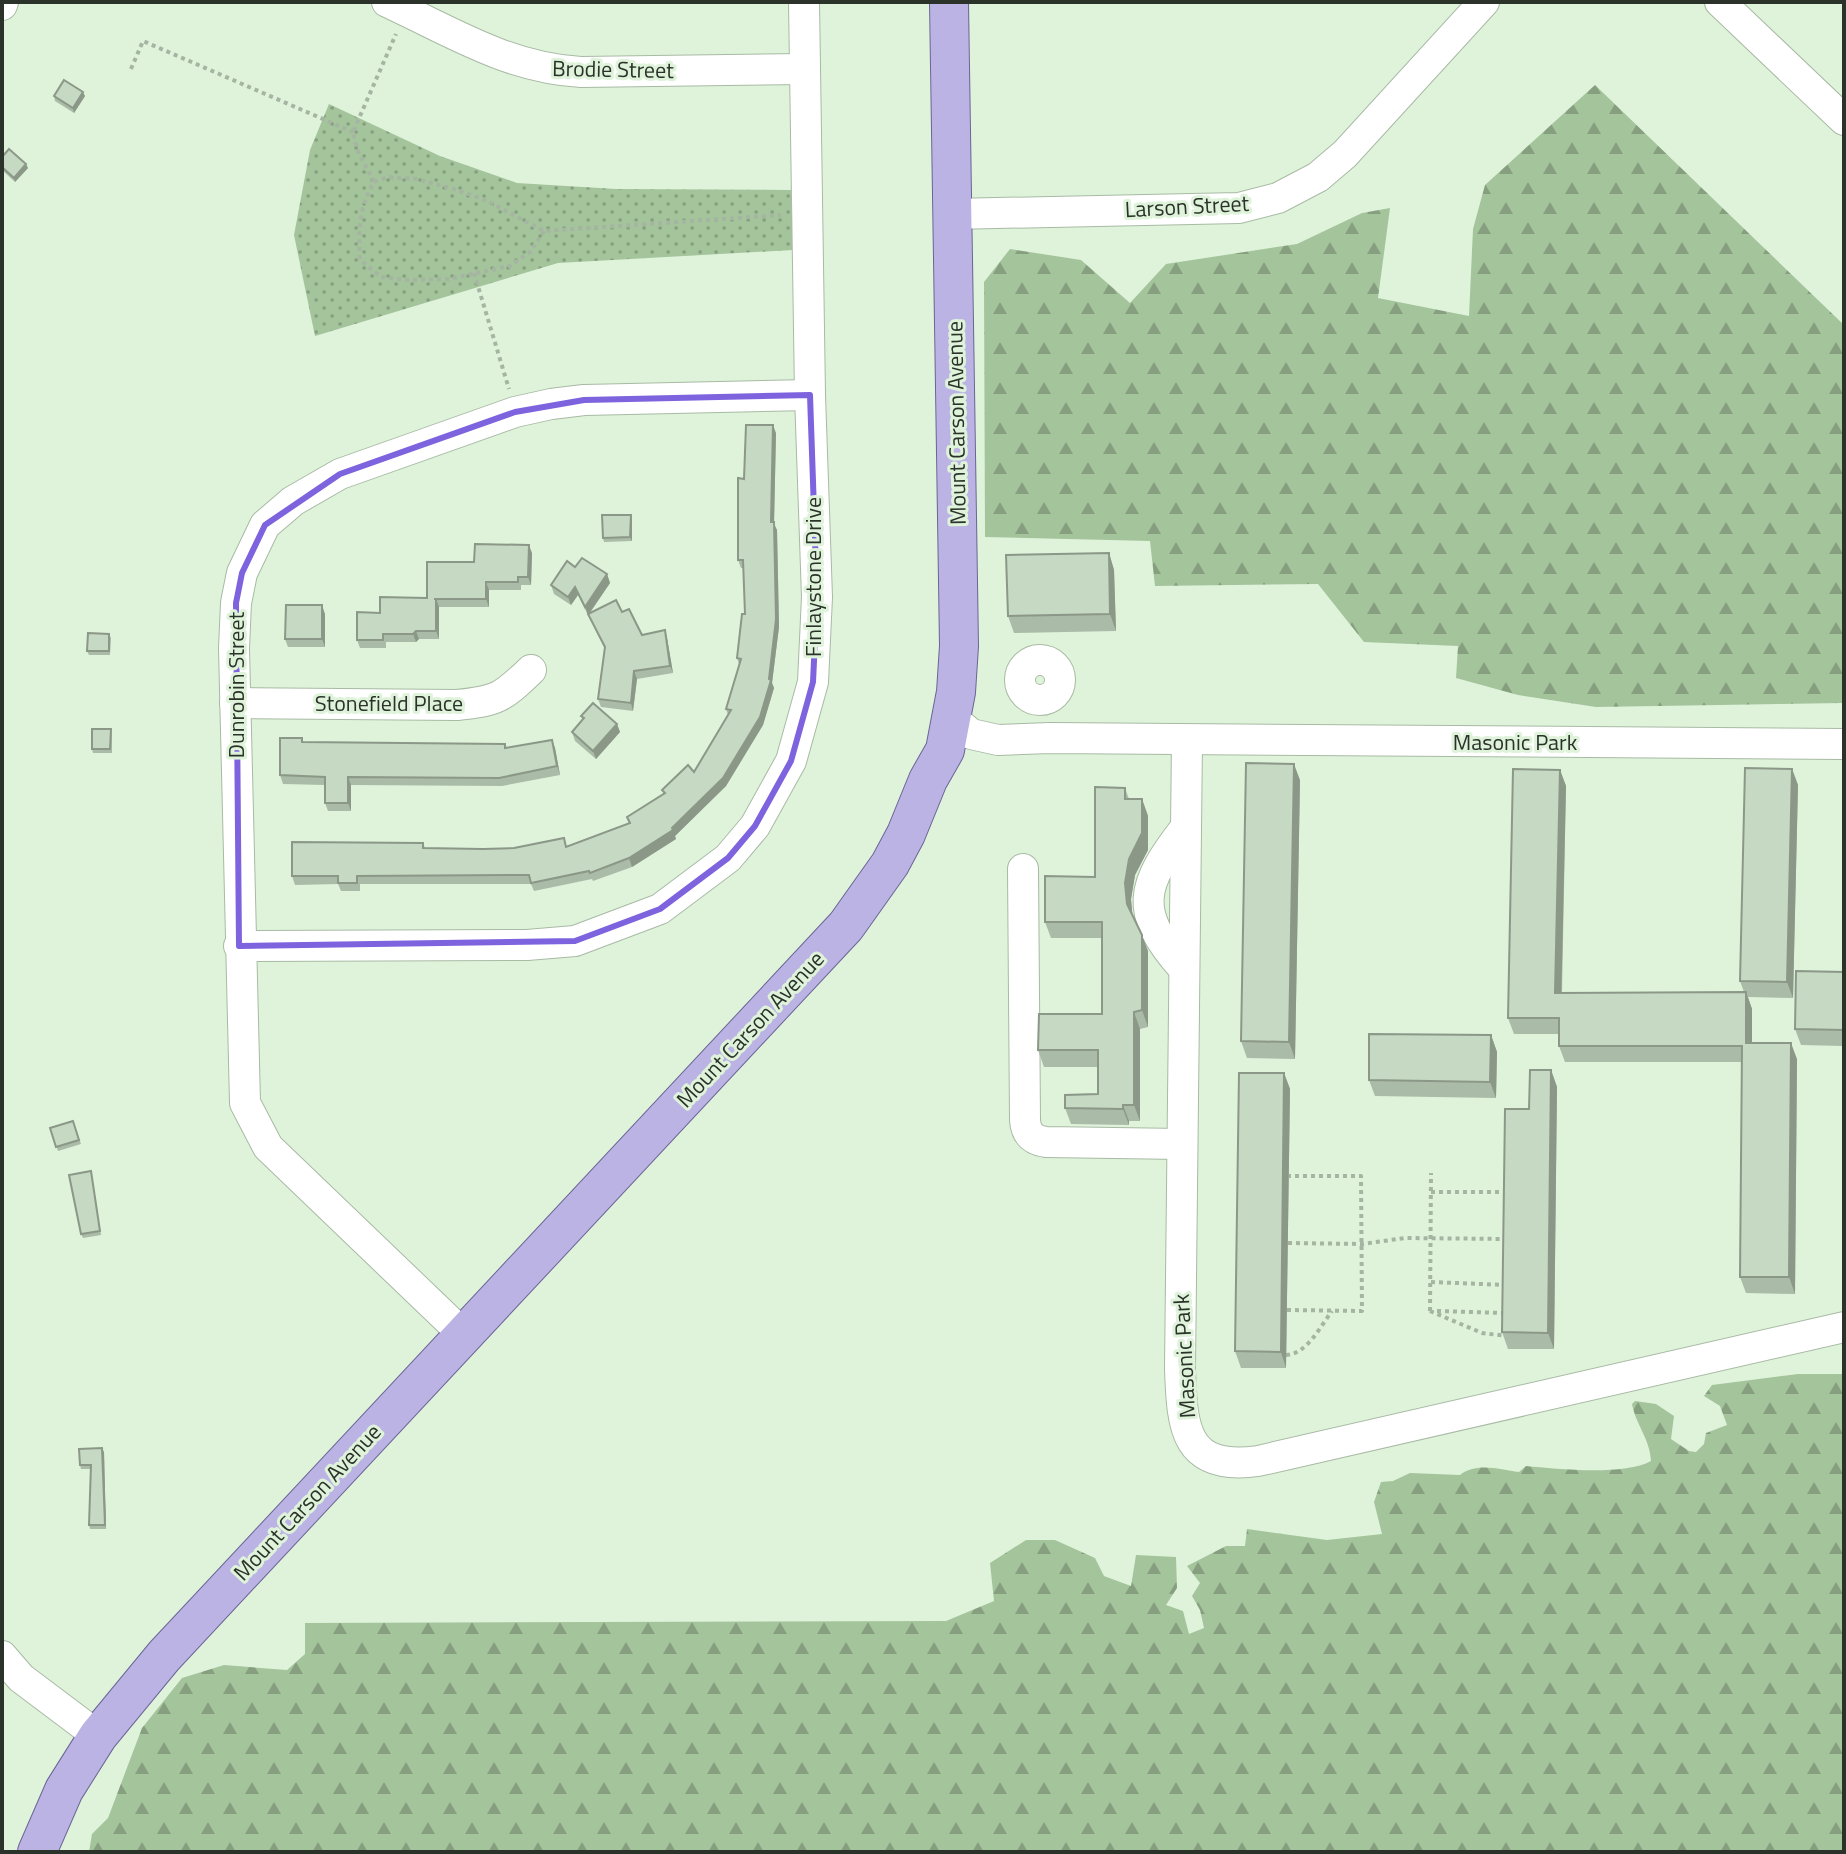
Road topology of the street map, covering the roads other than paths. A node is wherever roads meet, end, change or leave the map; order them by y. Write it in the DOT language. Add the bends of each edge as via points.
graph roads {
  1 [pos="804,2"];
  2 [pos="949,2"];
  3 [pos="1484,2"];
  4 [pos="1720,2"];
  5 [pos="413,9"];
  6 [pos="805,69"];
  7 [pos="1844,120"];
  8 [pos="952,214"];
  9 [pos="810,395"];
  10 [pos="531,670"];
  11 [pos="235,703"];
  12 [pos="952,718"];
  13 [pos="1187,740"];
  14 [pos="1844,744"];
  15 [pos="1023,869"];
  16 [pos="239,946"];
  17 [pos="1182,1144"];
  18 [pos="1844,1327"];
  19 [pos="464,1335"];
  20 [pos="2,1656"];
  21 [pos="98,1736"];
  22 [pos="37,1852"];
  1 -- 6 [label="street, Finlaystone Drive"];
  2 -- 8 [label="main road, Mount Carson Avenue"];
  3 -- 8 [label="street, Larson Street" via="1345,154 1318,177 1278,198 1239,208"];
  4 -- 7 [label="street"];
  5 -- 6 [label="street, Brodie Street" via="496,54 546,69"];
  6 -- 9 [label="street, Finlaystone Drive"];
  8 -- 12 [label="main road, Mount Carson Avenue" via="960,599"];
  9 -- 11 [label="street, Dunrobin Street" via="584,400 515,412 340,474 293,501 265,525 242,573 236,603"];
  9 -- 16 [label="street, Finlaystone Drive" via="817,597 813,682 791,761 755,826 728,858 660,909 575,941"];
  10 -- 11 [label="street, Stonefield Place" via="489,702"];
  11 -- 16 [label="street, Dunrobin Street"];
  12 -- 13 [label="street, Masonic Park" via="971,734 998,740"];
  12 -- 19 [label="main road, Mount Carson Avenue" via="945,750 906,834 846,926"];
  13 -- 14 [label="street, Masonic Park"];
  13 -- 17 [label="street, Masonic Park"];
  15 -- 17 [label="street" via="1027,1131 1046,1142"];
  16 -- 19 [label="street, Dunrobin Street" via="245,1103 254,1124 268,1147"];
  17 -- 18 [label="street, Masonic Park" via="1182,1405 1194,1444 1219,1462 1258,1461"];
  19 -- 21 [label="main road, Mount Carson Avenue" via="174,1645"];
  20 -- 21 [label="street" via="21,1678"];
  21 -- 22 [label="main road, Mount Carson Avenue" via="64,1790"];
}
